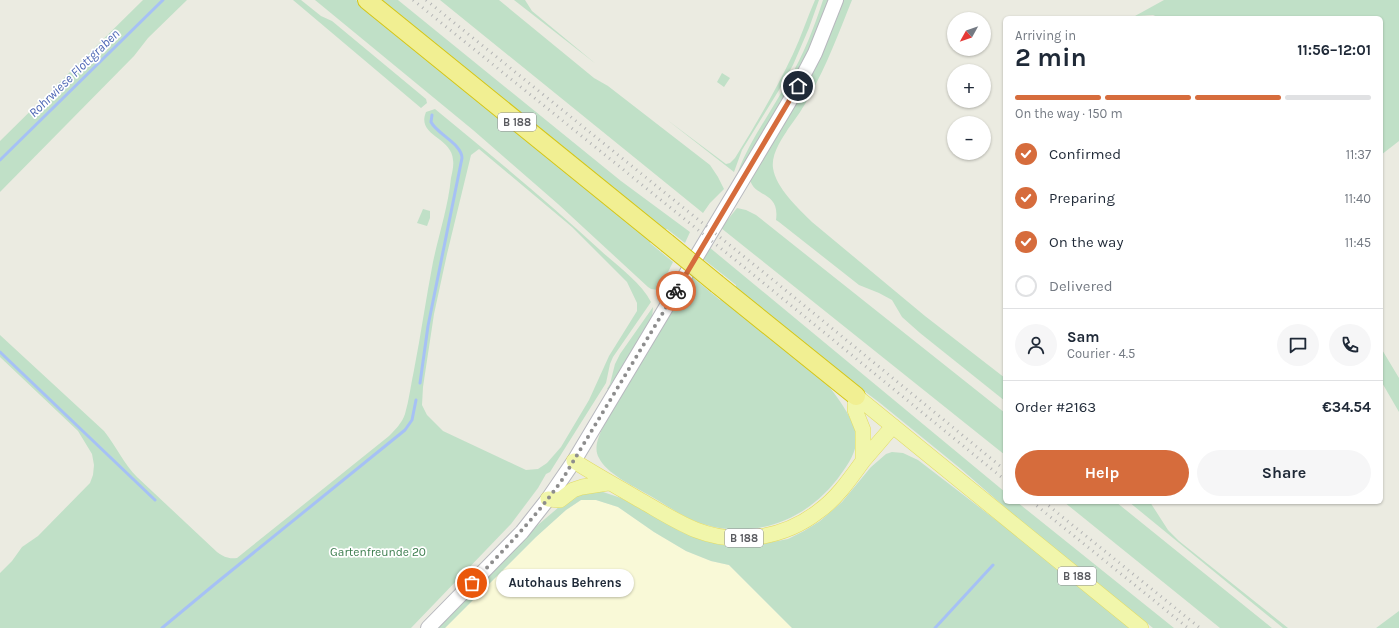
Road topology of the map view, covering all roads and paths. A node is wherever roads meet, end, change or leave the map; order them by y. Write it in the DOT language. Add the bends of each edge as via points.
graph roads {
  1 [pos="367,0"];
  2 [pos="836,0"];
  3 [pos="856,396"];
  4 [pos="893,426"];
  5 [pos="574,461"];
  6 [pos="863,461"];
  7 [pos="608,483"];
  8 [pos="548,499"];
  9 [pos="428,628"];
  10 [pos="1141,628"];
  1 -- 3 [label="highway, B 188, bridge"];
  2 -- 5 [label="main road" via="815,53 786,108"];
  3 -- 4 [label="main road, B 188"];
  3 -- 6 [label="main road" via="855,410 863,430"];
  4 -- 6 [label="main road, B 188"];
  4 -- 10 [label="main road, B 188"];
  5 -- 7 [label="main road, B 188"];
  5 -- 8 [label="main road"];
  6 -- 7 [label="main road, B 188" via="838,494 811,518 784,531 748,538 721,536 697,530"];
  7 -- 8 [label="main road" via="573,490 560,500"];
  8 -- 9 [label="main road" via="517,537"];
}
